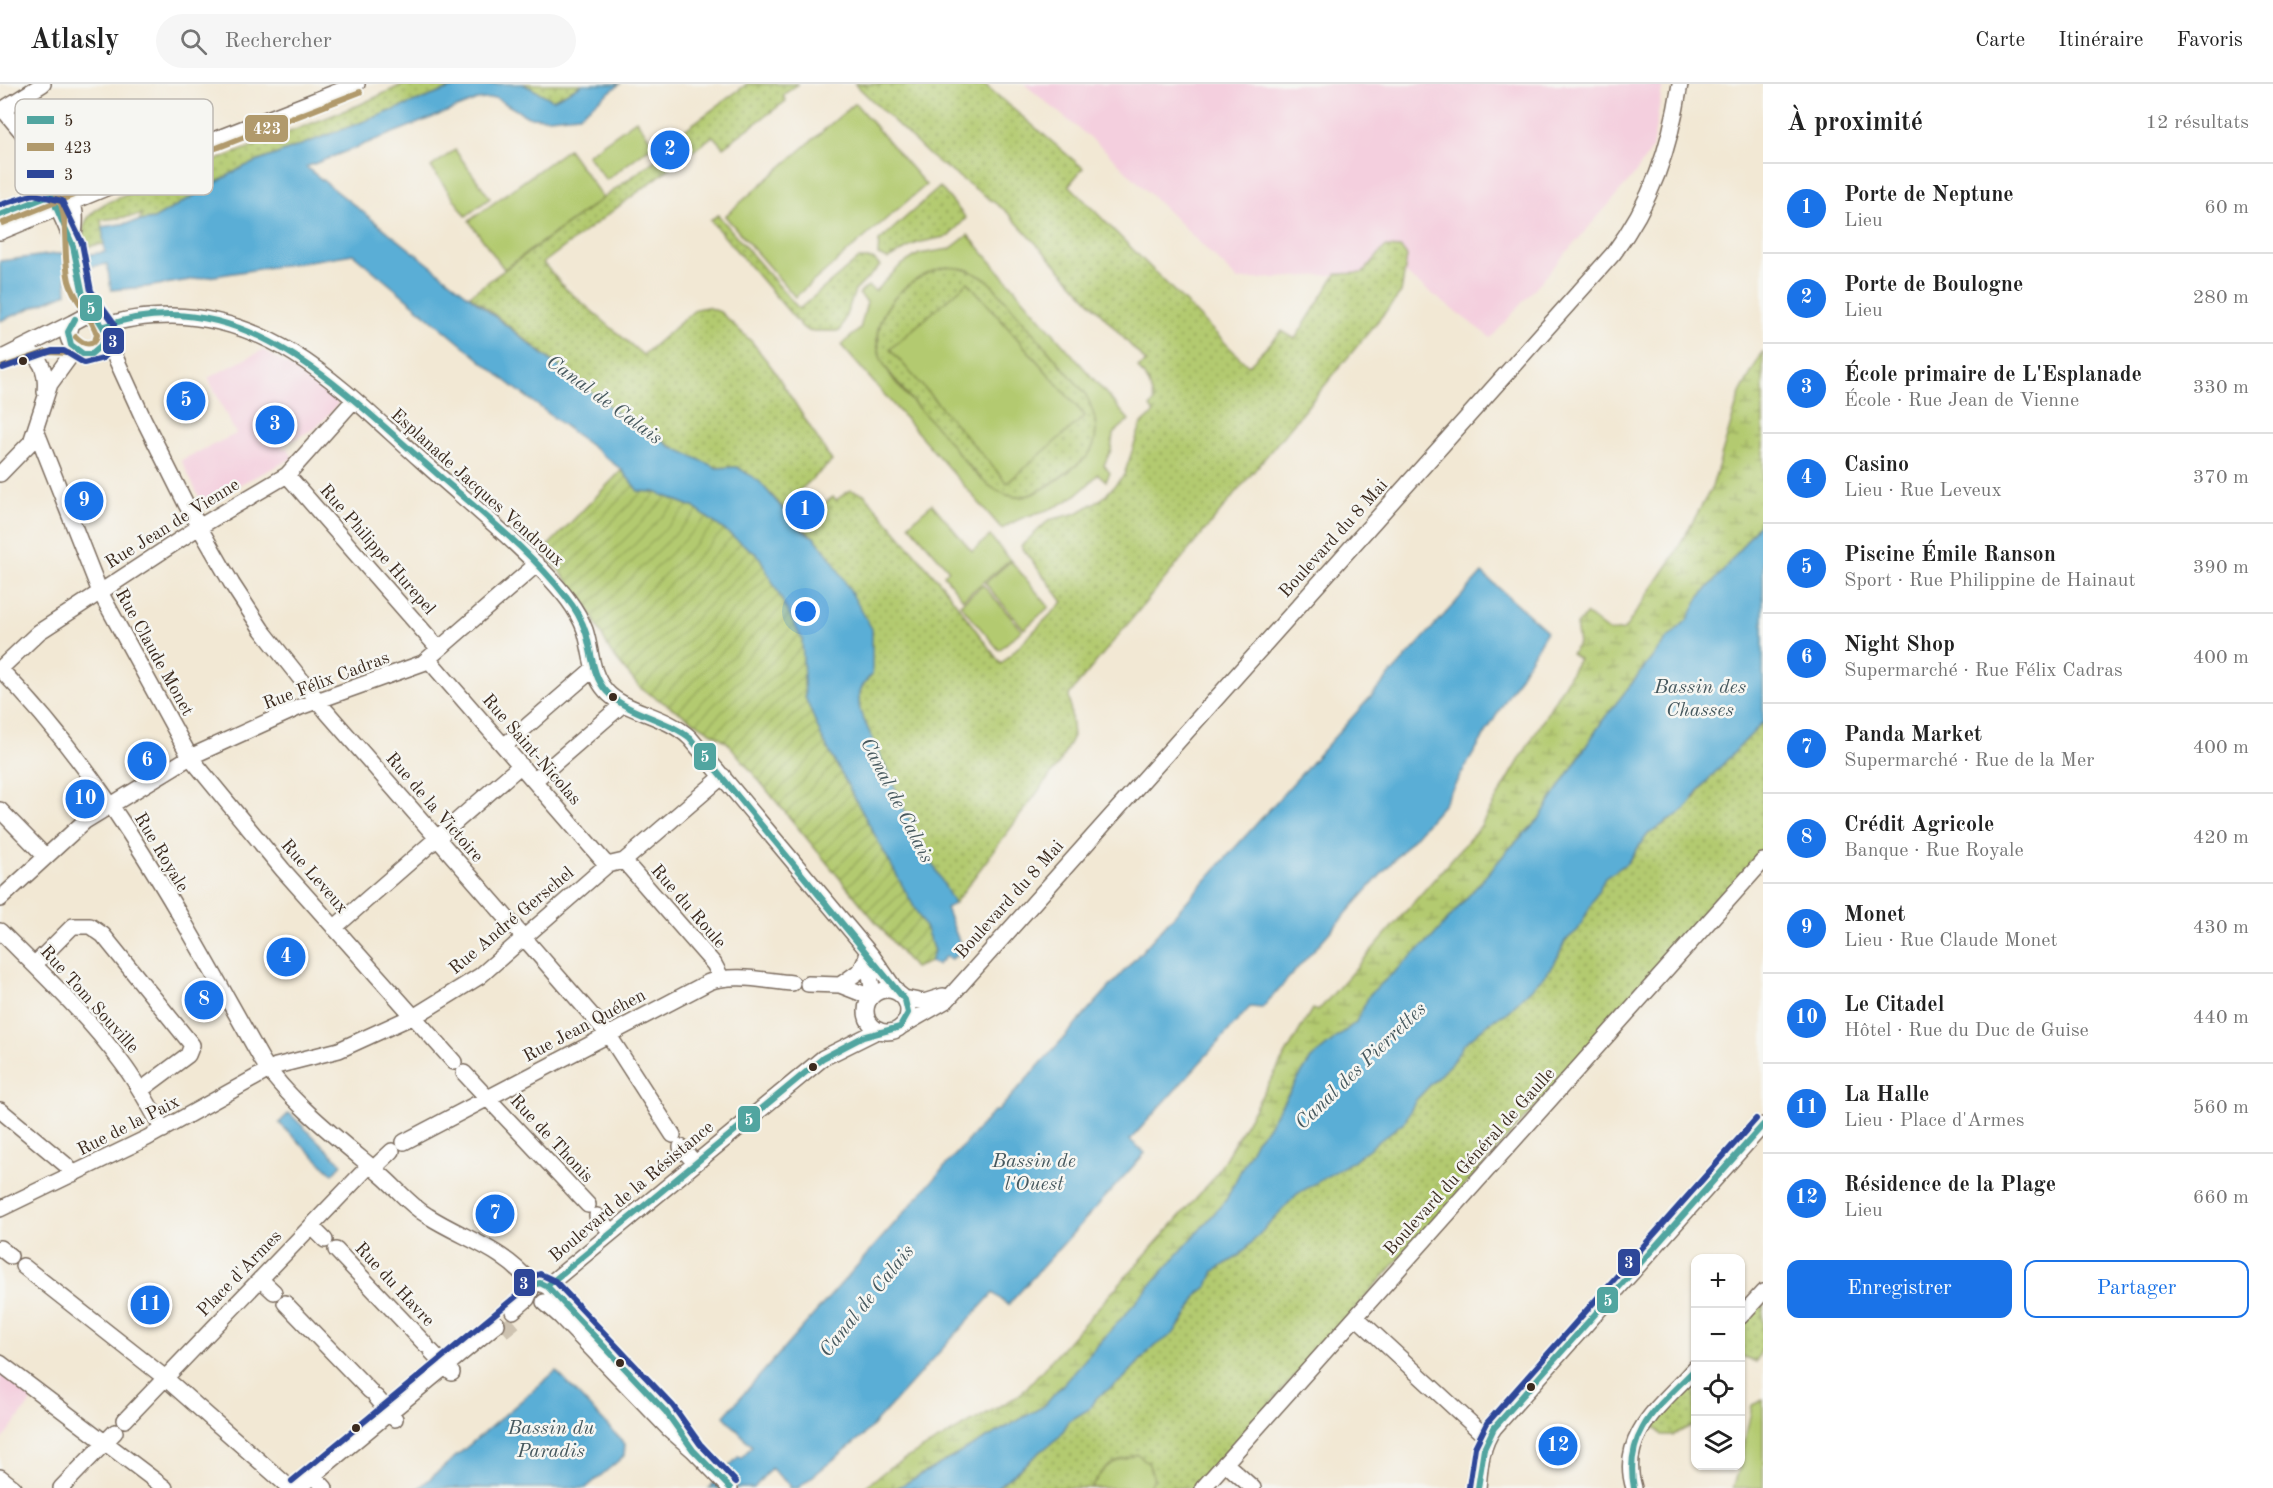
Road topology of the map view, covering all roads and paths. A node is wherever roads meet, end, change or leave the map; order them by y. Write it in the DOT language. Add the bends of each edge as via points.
graph roads {
  1 [pos="43,84"];
  2 [pos="357,84"];
  3 [pos="1680,84"];
  4 [pos="19,99"];
  5 [pos="15,101"];
  6 [pos="1,110"];
  7 [pos="15,131"];
  8 [pos="213,140"];
  9 [pos="59,195"];
  10 [pos="69,195"];
  11 [pos="61,198"];
  12 [pos="0,232"];
  13 [pos="78,282"];
  14 [pos="74,321"];
  15 [pos="103,328"];
  16 [pos="71,345"];
  17 [pos="21,351"];
  18 [pos="0,359"];
  19 [pos="44,399"];
  20 [pos="354,399"];
  21 [pos="36,430"];
  22 [pos="0,474"];
  23 [pos="287,475"];
  24 [pos="199,527"];
  25 [pos="537,564"];
  26 [pos="100,592"];
  27 [pos="434,654"];
  28 [pos="0,669"];
  29 [pos="593,669"];
  30 [pos="318,700"];
  31 [pos="623,704"];
  32 [pos="504,747"];
  33 [pos="190,757"];
  34 [pos="521,765"];
  35 [pos="723,776"];
  36 [pos="534,781"];
  37 [pos="110,804"];
  38 [pos="0,810"];
  39 [pos="436,838"];
  40 [pos="45,856"];
  41 [pos="624,861"];
  42 [pos="1763,861"];
  43 [pos="607,865"];
  44 [pos="1763,873"];
  45 [pos="0,899"];
  46 [pos="334,927"];
  47 [pos="0,931"];
  48 [pos="524,938"];
  49 [pos="858,941"];
  50 [pos="867,957"];
  51 [pos="34,965"];
  52 [pos="722,979"];
  53 [pos="833,985"];
  54 [pos="958,985"];
  55 [pos="872,995"];
  56 [pos="900,995"];
  57 [pos="866,1014"];
  58 [pos="412,1018"];
  59 [pos="902,1026"];
  60 [pos="879,1030"];
  61 [pos="608,1034"];
  62 [pos="823,1058"];
  63 [pos="459,1068"];
  64 [pos="269,1070"];
  65 [pos="141,1090"];
  66 [pos="487,1098"];
  67 [pos="0,1110"];
  68 [pos="1763,1125"];
  69 [pos="163,1130"];
  70 [pos="695,1163"];
  71 [pos="371,1167"];
  72 [pos="73,1174"];
  73 [pos="0,1209"];
  74 [pos="311,1226"];
  75 [pos="611,1232"];
  76 [pos="11,1257"];
  77 [pos="260,1278"];
  78 [pos="1763,1292"];
  79 [pos="541,1293"];
  80 [pos="1745,1312"];
  81 [pos="516,1315"];
  82 [pos="1359,1321"];
  83 [pos="500,1328"];
  84 [pos="0,1363"];
  85 [pos="449,1370"];
  86 [pos="1691,1372"];
  87 [pos="164,1377"];
  88 [pos="393,1416"];
  89 [pos="115,1431"];
  90 [pos="1487,1438"];
  91 [pos="1229,1466"];
  92 [pos="0,1478"];
  93 [pos="318,1483"];
  94 [pos="14,1488"];
  95 [pos="61,1488"];
  96 [pos="165,1488"];
  97 [pos="290,1488"];
  98 [pos="298,1488"];
  99 [pos="730,1488"];
  100 [pos="1203,1488"];
  101 [pos="1217,1488"];
  102 [pos="1253,1488"];
  103 [pos="1478,1488"];
  104 [pos="1634,1488"];
  1 -- 4 [label="street"];
  2 -- 8 [label="street"];
  3 -- 54 [label="street, Boulevard du 8 Mai" via="1669,146 1657,179 1638,220 1613,254"];
  5 -- 6 [label="street"];
  6 -- 7 [label="street"];
  9 -- 11 [label="street"];
  10 -- 11 [label="street"];
  11 -- 12 [label="street"];
  11 -- 13 [label="street"];
  13 -- 14 [label="street"];
  13 -- 15 [label="street, Rue de la Victoire"];
  14 -- 15 [label="street" via="87,315"];
  14 -- 16 [label="street" via="68,334"];
  14 -- 18 [label="street"];
  15 -- 16 [label="street" via="102,347 91,354 81,353"];
  15 -- 20 [label="street, Esplanade Jacques Vendroux" via="127,319 174,316 202,318 245,329 275,341 309,362"];
  15 -- 24 [label="street, Rue de la Victoire" via="143,418"];
  16 -- 17 [label="street" via="56,341"];
  16 -- 19 [label="street" via="71,355 52,379"];
  17 -- 18 [label="street"];
  17 -- 19 [label="street" via="37,357 45,374"];
  19 -- 21 [label="street"];
  20 -- 23 [label="street, Rue Jean de Vienne"];
  20 -- 25 [label="street, Esplanade Jacques Vendroux"];
  21 -- 22 [label="street" via="28,446"];
  21 -- 26 [label="street, Rue Claude Monet"];
  23 -- 24 [label="street, Rue Jean de Vienne"];
  23 -- 27 [label="street, Rue Philippe Hurepel"];
  24 -- 26 [label="street, Rue Jean de Vienne"];
  24 -- 30 [label="street, Rue de la Victoire" via="253,616"];
  25 -- 27 [label="street, Rue Félix Cadras"];
  25 -- 29 [label="street, Esplanade Jacques Vendroux" via="576,611 585,630"];
  26 -- 28 [label="street, Rue Jean de Vienne" via="39,633"];
  26 -- 33 [label="street, Rue Claude Monet"];
  27 -- 30 [label="street, Rue Félix Cadras" via="413,668"];
  27 -- 32 [label="street, Rue Saint-Nicolas"];
  28 -- 37 [label="street, Rue Royale" via="61,736"];
  29 -- 31 [label="street, Esplanade Jacques Vendroux" via="604,689"];
  29 -- 32 [label="street"];
  30 -- 33 [label="street, Rue Félix Cadras"];
  30 -- 39 [label="street, Rue de la Victoire"];
  31 -- 35 [label="street, Esplanade Jacques Vendroux" via="663,718 682,730"];
  31 -- 36 [label="street"];
  32 -- 34 [label="street, Rue Saint-Nicolas"];
  33 -- 37 [label="street, Rue Félix Cadras"];
  33 -- 46 [label="street, Rue Leveux"];
  34 -- 36 [label="street, Rue Saint-Nicolas"];
  34 -- 39 [label="street"];
  35 -- 41 [label="street, Rue André Gerschel"];
  35 -- 49 [label="street, Esplanade Jacques Vendroux"];
  36 -- 43 [label="street, Rue Saint-Nicolas"];
  37 -- 40 [label="street, Rue Félix Cadras"];
  37 -- 64 [label="street, Rue Royale"];
  38 -- 40 [label="street"];
  39 -- 46 [label="street"];
  39 -- 48 [label="street, Rue de la Victoire"];
  40 -- 45 [label="street, Rue Félix Cadras"];
  41 -- 43 [label="street, Rue André Gerschel"];
  41 -- 52 [label="street, Rue du Roule" via="714,964"];
  42 -- 82 [label="street, Boulevard du Général de Gaulle"];
  43 -- 48 [label="street, Rue André Gerschel"];
  44 -- 82 [label="street, Boulevard du Général de Gaulle"];
  46 -- 58 [label="street, Rue Leveux"];
  47 -- 51 [label="street, Rue Tom Souville"];
  48 -- 58 [label="street, Rue André Gerschel" via="480,976"];
  48 -- 61 [label="street, Rue de la Victoire"];
  49 -- 50 [label="street, Esplanade Jacques Vendroux"];
  49 -- 56 [label="street, Esplanade Jacques Vendroux"];
  50 -- 53 [label="street" via="861,970"];
  50 -- 55 [label="street, Esplanade Jacques Vendroux"];
  51 -- 65 [label="street, Rue Tom Souville" via="109,1046"];
  51 -- 65 [label="street" via="73,926 90,926 103,935 192,1045 188,1055"];
  52 -- 53 [label="street, Rue Jean Quéhen"];
  52 -- 61 [label="street, Rue Jean Quéhen"];
  53 -- 55 [label="street, Rue Jean Quéhen"];
  53 -- 57 [label="street, Rue Jean Quéhen"];
  54 -- 56 [label="street, Boulevard du 8 Mai" via="933,1001 916,1002"];
  54 -- 59 [label="street, Boulevard du 8 Mai" via="942,1004"];
  55 -- 56 [label="street" via="886,989"];
  55 -- 57 [label="street"];
  56 -- 59 [label="street" via="908,1013"];
  57 -- 60 [label="street"];
  57 -- 62 [label="street, Boulevard de la Résistance"];
  58 -- 63 [label="street, Rue Leveux"];
  58 -- 64 [label="street, Rue André Gerschel" via="339,1050"];
  59 -- 60 [label="street" via="892,1031"];
  60 -- 62 [label="street, Boulevard de la Résistance"];
  61 -- 66 [label="street, Rue Jean Quéhen"];
  61 -- 70 [label="street, Rue de la Victoire"];
  62 -- 70 [label="street, Boulevard de la Résistance"];
  63 -- 66 [label="street, Rue de Thonis"];
  64 -- 69 [label="street, Rue de la Paix"];
  64 -- 71 [label="street"];
  65 -- 69 [label="street, Rue Tom Souville"];
  66 -- 71 [label="street, Rue Jean Quéhen" via="398,1146"];
  66 -- 75 [label="street, Rue de Thonis"];
  67 -- 72 [label="street"];
  68 -- 90 [label="street"];
  69 -- 72 [label="street, Rue de la Paix"];
  70 -- 75 [label="street, Boulevard de la Résistance"];
  71 -- 74 [label="street, Place d'Armes"];
  71 -- 79 [label="street" via="422,1212 500,1254"];
  72 -- 73 [label="street, Rue de la Paix"];
  74 -- 77 [label="street, Place d'Armes"];
  74 -- 85 [label="street, Rue du Havre"];
  75 -- 79 [label="street, Boulevard de la Résistance"];
  76 -- 87 [label="street"];
  77 -- 87 [label="street, Place d'Armes"];
  77 -- 88 [label="street"];
  78 -- 80 [label="street"];
  79 -- 81 [label="street, Boulevard de la Résistance"];
  79 -- 99 [label="street" via="666,1412 693,1450"];
  82 -- 90 [label="street"];
  82 -- 91 [label="street, Boulevard du Général de Gaulle"];
  83 -- 85 [label="street"];
  84 -- 89 [label="street" via="26,1385"];
  85 -- 88 [label="street"];
  86 -- 104 [label="street" via="1634,1440 1629,1463"];
  87 -- 89 [label="street, Place d'Armes"];
  87 -- 97 [label="street"];
  88 -- 93 [label="street"];
  89 -- 95 [label="street, Place d'Armes"];
  89 -- 96 [label="street"];
  90 -- 103 [label="street"];
  91 -- 100 [label="street, Boulevard du Général de Gaulle"];
  91 -- 101 [label="street, Boulevard du Général de Gaulle"];
  91 -- 102 [label="street"];
  92 -- 94 [label="street"];
  93 -- 98 [label="street"];
}
